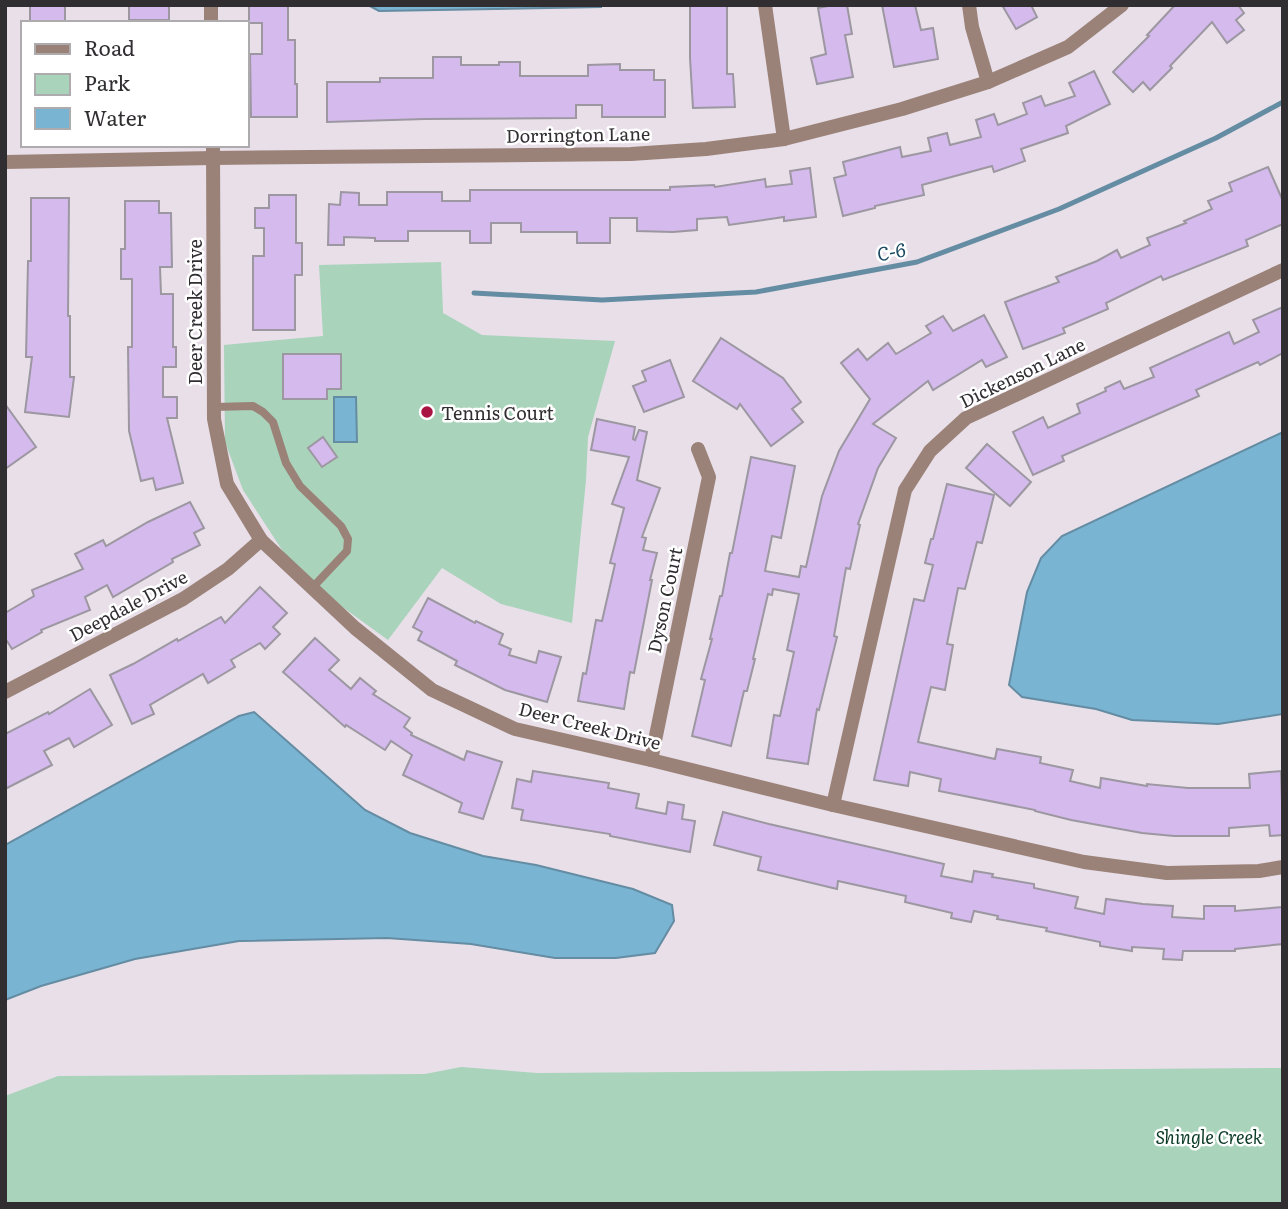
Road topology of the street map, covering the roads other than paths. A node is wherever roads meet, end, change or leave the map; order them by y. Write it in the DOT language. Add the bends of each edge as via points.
graph roads {
  1 [pos="765,5"];
  2 [pos="969,5"];
  3 [pos="1122,5"];
  4 [pos="988,82"];
  5 [pos="784,139"];
  6 [pos="213,152"];
  7 [pos="5,162"];
  8 [pos="1283,270"];
  9 [pos="214,407"];
  10 [pos="698,449"];
  11 [pos="261,540"];
  12 [pos="312,588"];
  13 [pos="5,692"];
  14 [pos="650,760"];
  15 [pos="833,805"];
  16 [pos="1283,867"];
  1 -- 5 [label="street"];
  2 -- 4 [label="street"];
  3 -- 4 [label="street, Dorrington Lane" via="1068,47"];
  4 -- 5 [label="street, Dorrington Lane"];
  5 -- 6 [label="street, Dorrington Lane" via="631,154"];
  6 -- 7 [label="street, Dorrington Lane"];
  6 -- 9 [label="street, Deer Creek Drive"];
  8 -- 15 [label="street, Dickenson Lane" via="966,418 930,451 905,490"];
  9 -- 11 [label="street, Deer Creek Drive" via="227,484"];
  9 -- 12 [label="lane" via="253,406 263,412 273,422 286,463 300,486 348,538 347,551"];
  10 -- 14 [label="street, Dyson Court" via="709,477"];
  11 -- 12 [label="street, Deer Creek Drive"];
  11 -- 13 [label="street, Deepdale Drive" via="184,599"];
  12 -- 14 [label="street, Deer Creek Drive" via="432,690 515,729"];
  14 -- 15 [label="street, Deer Creek Drive"];
  15 -- 16 [label="street, Deer Creek Drive" via="1084,862 1167,873"];
}
